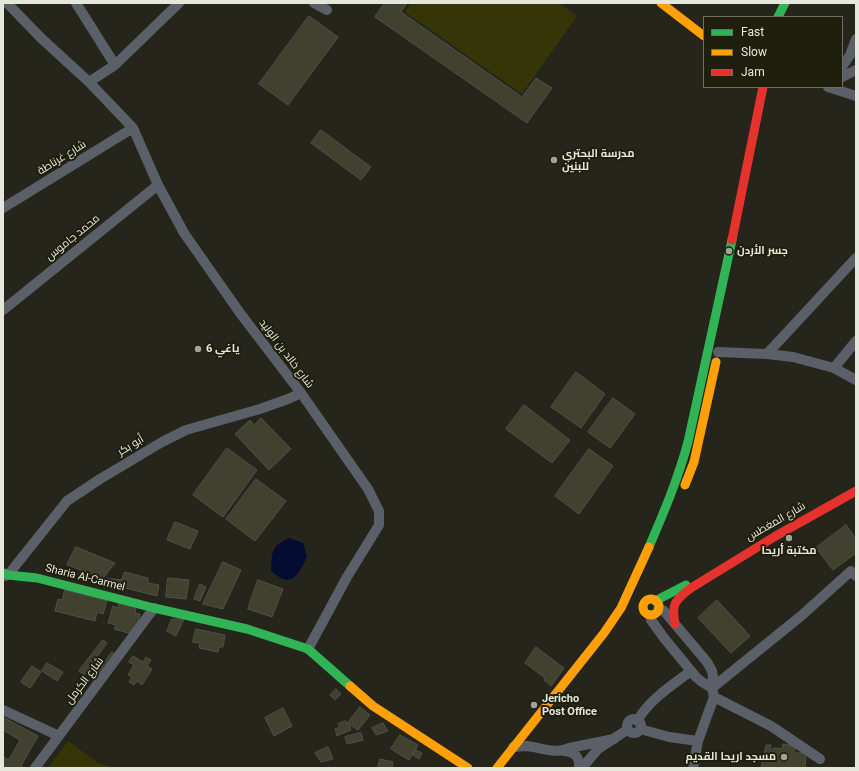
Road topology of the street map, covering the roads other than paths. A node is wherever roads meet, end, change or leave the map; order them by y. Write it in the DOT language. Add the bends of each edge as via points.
graph roads {
  1 [pos="7,3"];
  2 [pos="76,3"];
  3 [pos="179,3"];
  4 [pos="314,3"];
  5 [pos="661,3"];
  6 [pos="785,3"];
  7 [pos="794,3"];
  8 [pos="327,10"];
  9 [pos="778,16"];
  10 [pos="789,16"];
  11 [pos="703,35"];
  12 [pos="856,39"];
  13 [pos="115,65"];
  14 [pos="843,66"];
  15 [pos="856,70"];
  16 [pos="843,76"];
  17 [pos="89,82"];
  18 [pos="764,88"];
  19 [pos="831,88"];
  20 [pos="856,96"];
  21 [pos="133,128"];
  22 [pos="763,132"];
  23 [pos="158,185"];
  24 [pos="3,208"];
  25 [pos="856,258"];
  26 [pos="736,266"];
  27 [pos="3,310"];
  28 [pos="856,341"];
  29 [pos="719,348"];
  30 [pos="767,354"];
  31 [pos="834,368"];
  32 [pos="856,380"];
  33 [pos="301,393"];
  34 [pos="856,491"];
  35 [pos="683,492"];
  36 [pos="664,535"];
  37 [pos="854,571"];
  38 [pos="5,575"];
  39 [pos="709,576"];
  40 [pos="630,598"];
  41 [pos="644,604"];
  42 [pos="154,608"];
  43 [pos="656,608"];
  44 [pos="671,611"];
  45 [pos="655,625"];
  46 [pos="308,649"];
  47 [pos="691,671"];
  48 [pos="713,692"];
  49 [pos="3,710"];
  50 [pos="639,725"];
  51 [pos="59,736"];
  52 [pos="614,738"];
  53 [pos="698,741"];
  54 [pos="525,746"];
  55 [pos="513,747"];
  56 [pos="564,751"];
  57 [pos="820,759"];
  58 [pos="35,768"];
  59 [pos="468,768"];
  60 [pos="497,768"];
  61 [pos="508,768"];
  62 [pos="579,768"];
  63 [pos="582,768"];
  64 [pos="693,768"];
  1 -- 17 [label="street, شارع خالد بن الوليد"];
  2 -- 13 [label="street"];
  3 -- 13 [label="street"];
  4 -- 8 [label="street"];
  5 -- 11 [label="main road"];
  6 -- 9 [label="main road"];
  7 -- 10 [label="main road"];
  12 -- 14 [label="street"];
  13 -- 17 [label="street"];
  15 -- 16 [label="street"];
  17 -- 21 [label="street, شارع خالد بن الوليد"];
  18 -- 40 [label="main road" via="688,442 680,472"];
  19 -- 20 [label="street"];
  21 -- 23 [label="street, شارع خالد بن الوليد"];
  21 -- 24 [label="street, شارع غرناطة"];
  22 -- 26 [label="main road"];
  23 -- 27 [label="street, محمد جاموس"];
  23 -- 33 [label="street, شارع خالد بن الوليد" via="184,233 208,269"];
  25 -- 30 [label="street"];
  28 -- 31 [label="street"];
  29 -- 30 [label="street"];
  29 -- 35 [label="main road" via="694,462"];
  30 -- 31 [label="street" via="793,357"];
  31 -- 32 [label="street"];
  33 -- 38 [label="street, أبو بكر" via="260,409 186,430 100,479 67,502"];
  33 -- 46 [label="street, شارع خالد بن الوليد" via="368,489 380,518 379,525 347,576"];
  34 -- 39 [label="main road, شارع المغطس"];
  36 -- 40 [label="main road"];
  37 -- 48 [label="street"];
  38 -- 42 [label="main road, Sharia Al-Carmel" via="38,578"];
  39 -- 43 [label="main road, شارع المغطس" via="691,582"];
  39 -- 44 [label="main road, شارع المغطس" via="680,597"];
  40 -- 41 [label="main road"];
  40 -- 54 [label="main road" via="609,639"];
  40 -- 55 [label="main road"];
  41 -- 43 [label="main road, شارع المغطس" via="648,600"];
  41 -- 43 [label="main road" via="644,612"];
  42 -- 46 [label="main road, Sharia Al-Carmel" via="247,630"];
  42 -- 51 [label="street, شارع الكرمل"];
  43 -- 44 [label="street"];
  43 -- 45 [label="street" via="651,620"];
  44 -- 45 [label="street" via="657,617"];
  44 -- 48 [label="street" via="675,624 712,671"];
  45 -- 47 [label="street"];
  46 -- 59 [label="main road" via="373,706"];
  47 -- 48 [label="street"];
  47 -- 50 [label="street" via="653,700 643,712"];
  48 -- 53 [label="street"];
  48 -- 57 [label="street"];
  49 -- 51 [label="street"];
  50 -- 52 [label="street" via="633,720 629,722 628,730"];
  50 -- 53 [label="street" via="669,737"];
  51 -- 58 [label="street, شارع الكرمل"];
  52 -- 56 [label="street"];
  52 -- 63 [label="street" via="598,750"];
  53 -- 64 [label="street"];
  54 -- 55 [label="street"];
  54 -- 56 [label="street" via="548,751"];
  54 -- 61 [label="main road"];
  55 -- 60 [label="main road"];
  56 -- 62 [label="street" via="575,754"];
}
